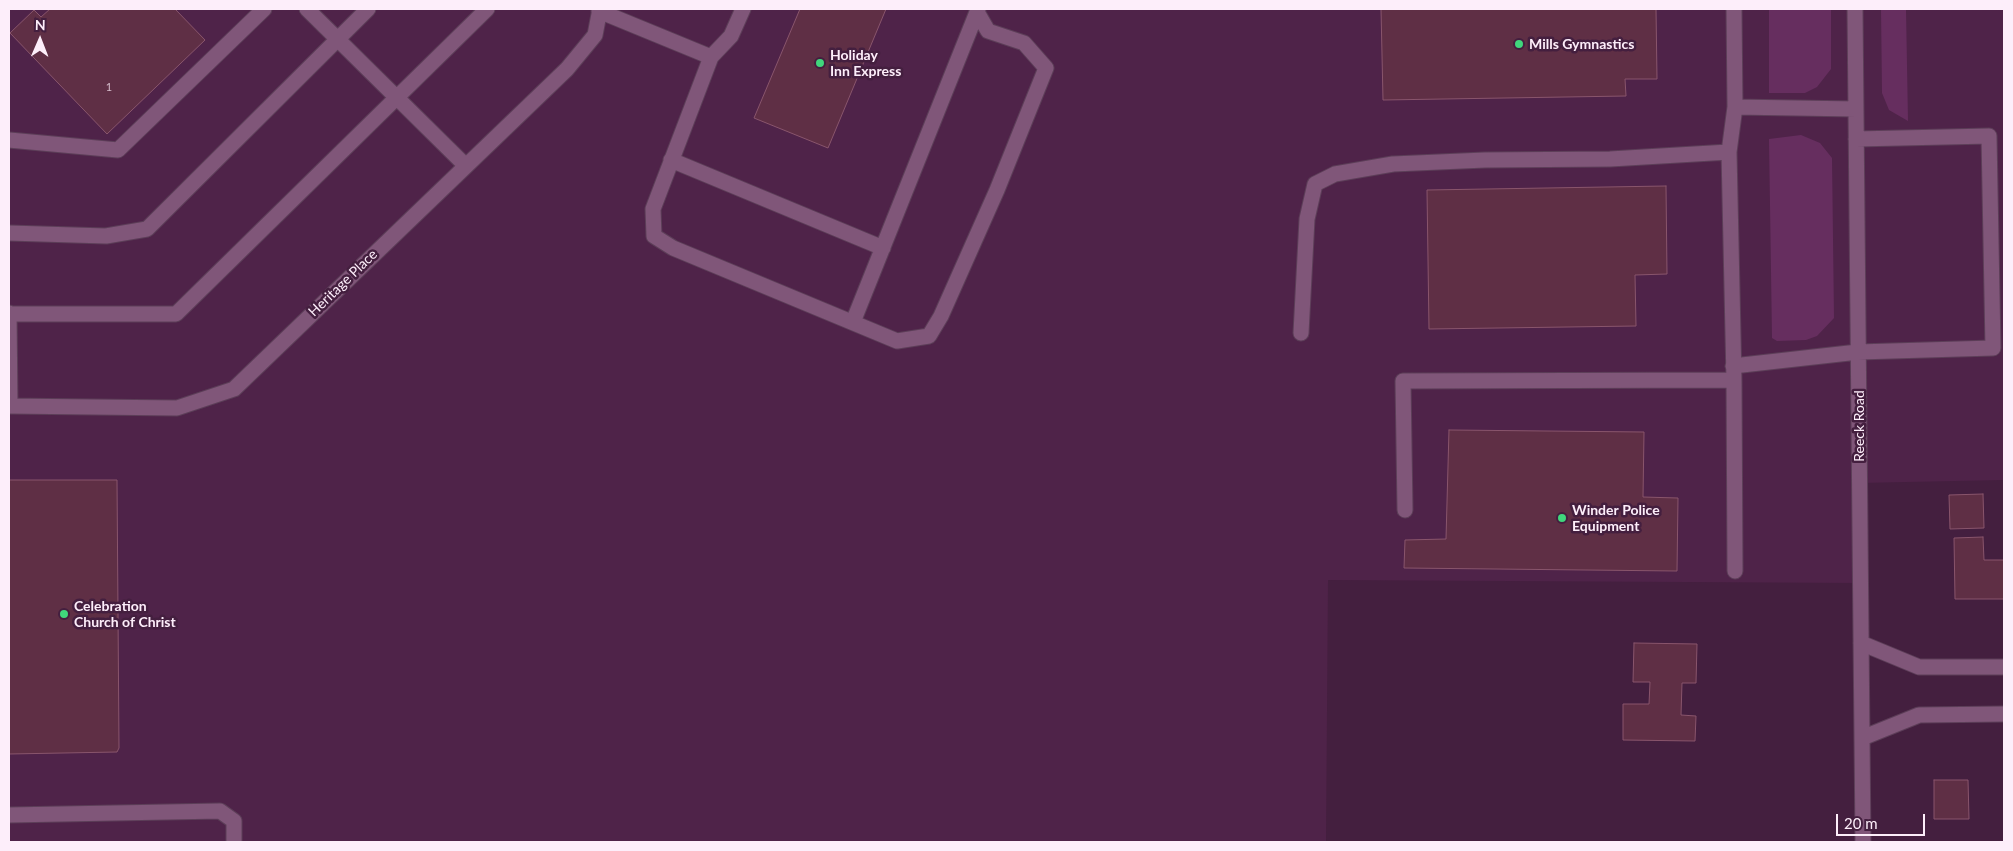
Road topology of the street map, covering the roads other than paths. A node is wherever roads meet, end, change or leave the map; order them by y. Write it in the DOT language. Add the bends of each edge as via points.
graph roads {
  1 [pos="264,9"];
  2 [pos="307,9"];
  3 [pos="368,9"];
  4 [pos="487,9"];
  5 [pos="743,9"];
  6 [pos="1734,9"];
  7 [pos="1855,9"];
  8 [pos="600,10"];
  9 [pos="978,10"];
  10 [pos="338,39"];
  11 [pos="710,57"];
  12 [pos="396,98"];
  13 [pos="1735,107"];
  14 [pos="1856,108"];
  15 [pos="1997,136"];
  16 [pos="1856,139"];
  17 [pos="9,140"];
  18 [pos="1728,152"];
  19 [pos="671,160"];
  20 [pos="466,166"];
  21 [pos="9,233"];
  22 [pos="883,248"];
  23 [pos="9,314"];
  24 [pos="853,322"];
  25 [pos="1301,333"];
  26 [pos="1998,348"];
  27 [pos="1858,352"];
  28 [pos="1734,373"];
  29 [pos="9,406"];
  30 [pos="1405,510"];
  31 [pos="1735,571"];
  32 [pos="1861,643"];
  33 [pos="2004,667"];
  34 [pos="2004,714"];
  35 [pos="1862,738"];
  36 [pos="9,815"];
  37 [pos="234,842"];
  38 [pos="1863,842"];
  1 -- 17 [label="street" via="118,150"];
  2 -- 10 [label="street"];
  3 -- 10 [label="street"];
  4 -- 12 [label="street"];
  5 -- 11 [label="street" via="731,36"];
  6 -- 13 [label="street"];
  7 -- 14 [label="street, Reeck Road"];
  8 -- 11 [label="street"];
  8 -- 20 [label="street, Heritage Place" via="595,35 567,69"];
  9 -- 22 [label="street"];
  9 -- 24 [label="street" via="988,31 1024,43 1046,68 989,208 941,316 928,336 897,340"];
  10 -- 12 [label="street"];
  10 -- 21 [label="street" via="146,229 106,236"];
  11 -- 19 [label="street"];
  12 -- 20 [label="street"];
  12 -- 23 [label="street" via="176,314"];
  13 -- 14 [label="street"];
  13 -- 18 [label="street"];
  14 -- 16 [label="street, Reeck Road"];
  15 -- 16 [label="street"];
  15 -- 26 [label="street"];
  16 -- 27 [label="street, Reeck Road"];
  18 -- 25 [label="street" via="1610,159 1394,164 1335,174 1315,184 1307,219"];
  18 -- 28 [label="street"];
  19 -- 22 [label="street"];
  19 -- 24 [label="street" via="653,209 654,236 673,248"];
  20 -- 29 [label="street, Heritage Place" via="234,389 177,408"];
  22 -- 24 [label="street"];
  23 -- 29 [label="street"];
  26 -- 27 [label="street"];
  27 -- 28 [label="street"];
  27 -- 32 [label="street, Reeck Road"];
  28 -- 30 [label="street" via="1403,381"];
  28 -- 31 [label="street"];
  32 -- 33 [label="street" via="1919,667"];
  32 -- 35 [label="street, Reeck Road"];
  34 -- 35 [label="street" via="1919,715"];
  35 -- 38 [label="street, Reeck Road"];
  36 -- 37 [label="street" via="220,811 234,821"];
}
